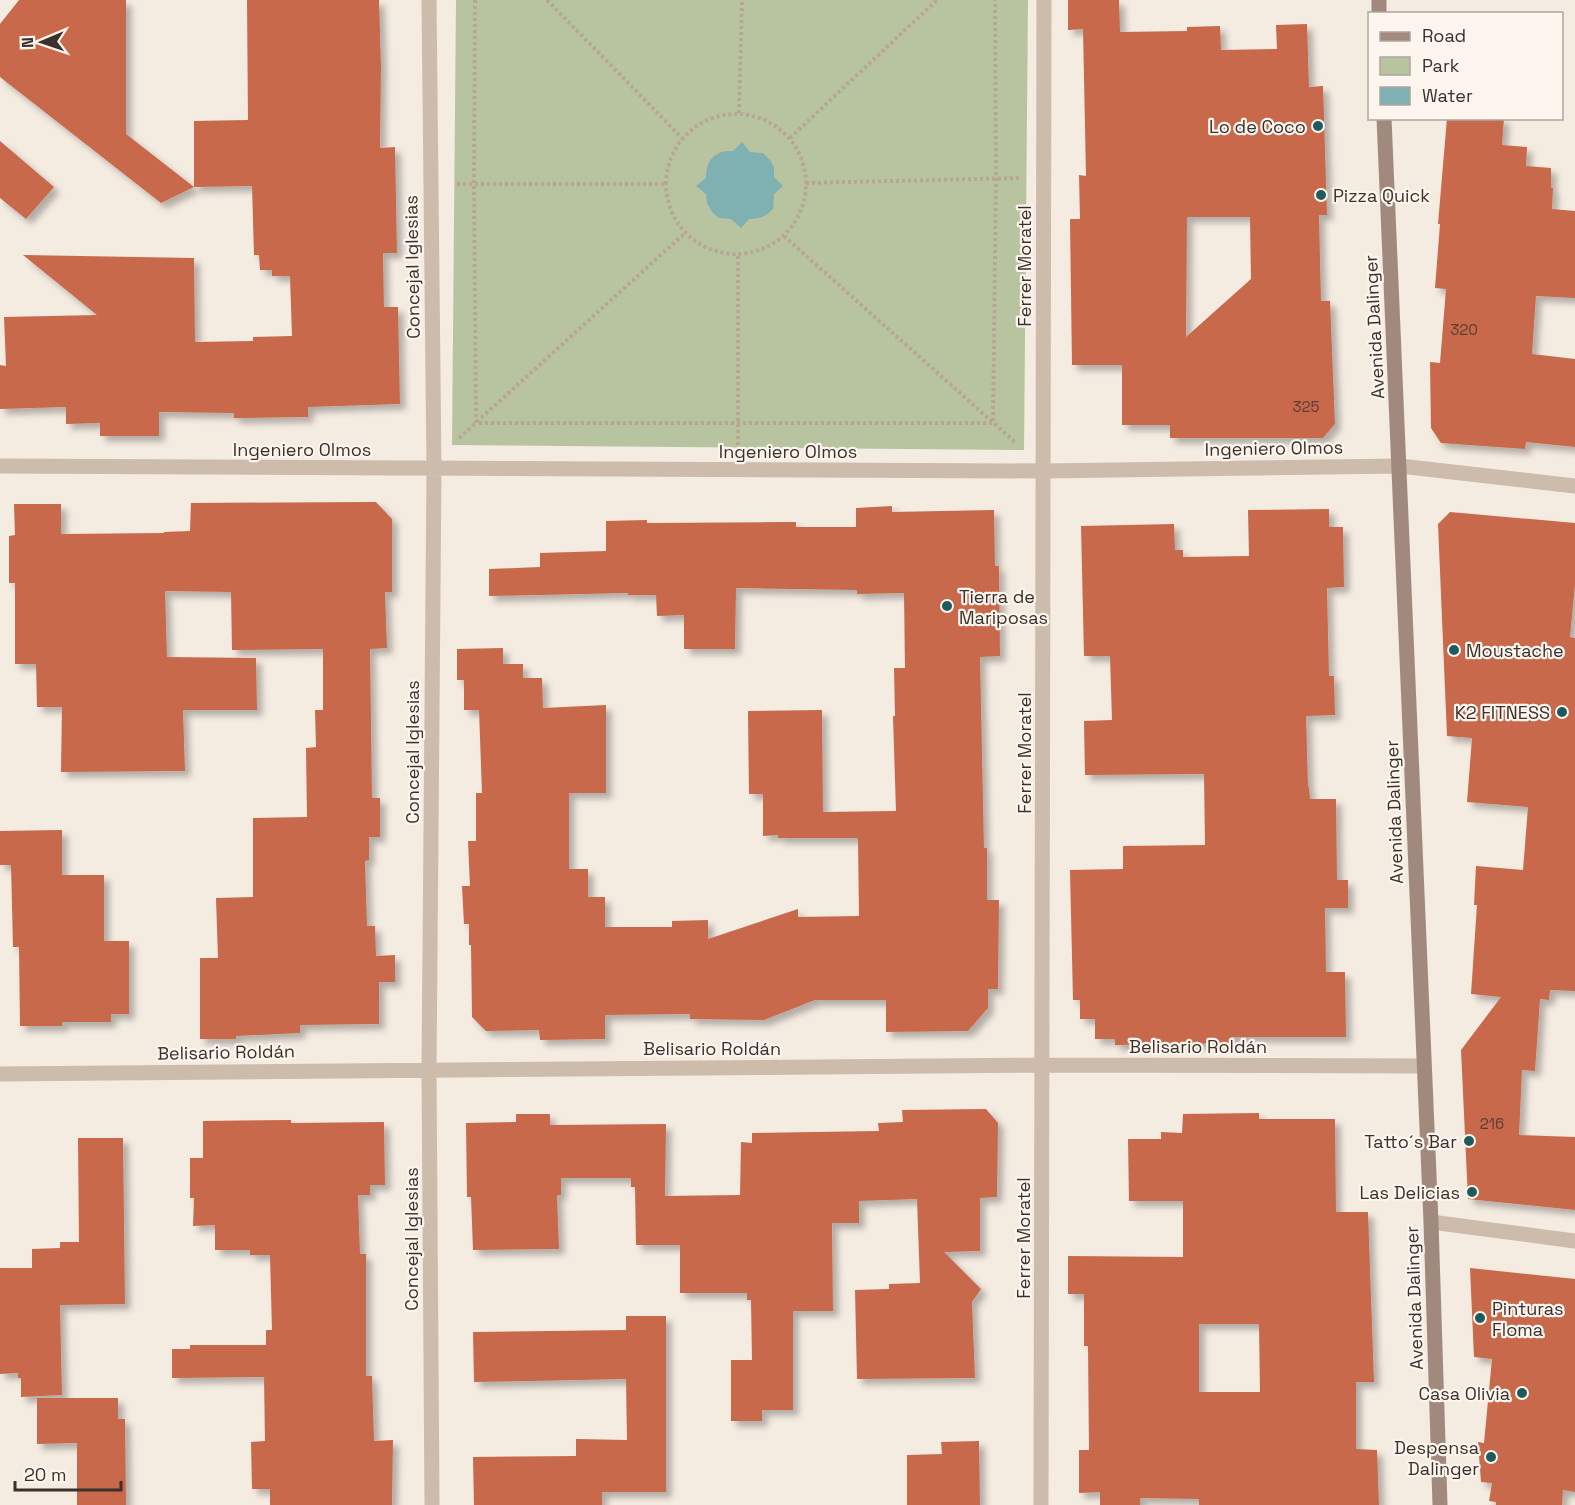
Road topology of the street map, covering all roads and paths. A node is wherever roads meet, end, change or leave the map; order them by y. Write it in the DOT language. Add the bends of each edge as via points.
graph roads {
  1 [pos="429,0"];
  2 [pos="475,0"];
  3 [pos="547,0"];
  4 [pos="742,0"];
  5 [pos="937,0"];
  6 [pos="995,0"];
  7 [pos="1044,0"];
  8 [pos="740,113"];
  9 [pos="1384,120"];
  10 [pos="682,138"];
  11 [pos="790,138"];
  12 [pos="1026,177"];
  13 [pos="996,178"];
  14 [pos="806,183"];
  15 [pos="454,184"];
  16 [pos="474,184"];
  17 [pos="666,184"];
  18 [pos="685,233"];
  19 [pos="784,236"];
  20 [pos="738,254"];
  21 [pos="738,422"];
  22 [pos="476,423"];
  23 [pos="993,423"];
  24 [pos="434,445"];
  25 [pos="738,448"];
  26 [pos="0,466"];
  27 [pos="1400,466"];
  28 [pos="434,470"];
  29 [pos="1022,471"];
  30 [pos="1043,471"];
  31 [pos="1575,486"];
  32 [pos="1043,1065"];
  33 [pos="1424,1066"];
  34 [pos="429,1069"];
  35 [pos="0,1074"];
  36 [pos="1431,1222"];
  37 [pos="1575,1241"];
  38 [pos="432,1505"];
  39 [pos="1041,1505"];
  40 [pos="1440,1505"];
  1 -- 24 [label="street, Concejal Iglesias"];
  2 -- 16 [label="path"];
  3 -- 10 [label="path"];
  4 -- 8 [label="path"];
  5 -- 11 [label="path"];
  6 -- 13 [label="path"];
  7 -- 30 [label="street, Ferrer Moratel"];
  8 -- 10 [label="path" via="716,116 697,124"];
  8 -- 11 [label="path" via="775,125"];
  9 -- 27 [label="street, Avenida Dalinger"];
  10 -- 17 [label="path" via="671,155"];
  11 -- 14 [label="path" via="802,156"];
  12 -- 13 [label="path"];
  13 -- 14 [label="path"];
  13 -- 23 [label="path"];
  14 -- 19 [label="path" via="797,219"];
  15 -- 16 [label="path"];
  16 -- 17 [label="path"];
  16 -- 22 [label="path"];
  17 -- 18 [label="path" via="673,216"];
  18 -- 20 [label="path" via="702,246 723,254"];
  18 -- 22 [label="path"];
  19 -- 20 [label="path" via="766,248"];
  19 -- 23 [label="path"];
  20 -- 21 [label="path"];
  21 -- 22 [label="path"];
  21 -- 23 [label="path"];
  21 -- 25 [label="path"];
  22 -- 24 [label="path" via="452,445"];
  23 -- 29 [label="path" via="1024,450"];
  24 -- 28 [label="street, Concejal Iglesias"];
  26 -- 28 [label="street, Ingeniero Olmos"];
  27 -- 30 [label="street, Ingeniero Olmos"];
  27 -- 31 [label="street, Ingeniero Olmos"];
  27 -- 33 [label="street, Avenida Dalinger"];
  28 -- 29 [label="street, Ingeniero Olmos"];
  28 -- 34 [label="street, Concejal Iglesias"];
  29 -- 30 [label="street, Ingeniero Olmos"];
  30 -- 32 [label="street, Ferrer Moratel"];
  32 -- 33 [label="street, Belisario Roldán"];
  32 -- 34 [label="street, Belisario Roldán"];
  32 -- 39 [label="street, Ferrer Moratel"];
  33 -- 36 [label="street, Avenida Dalinger"];
  34 -- 35 [label="street, Belisario Roldán"];
  34 -- 38 [label="street, Concejal Iglesias"];
  36 -- 37 [label="street"];
  36 -- 40 [label="street, Avenida Dalinger"];
}
